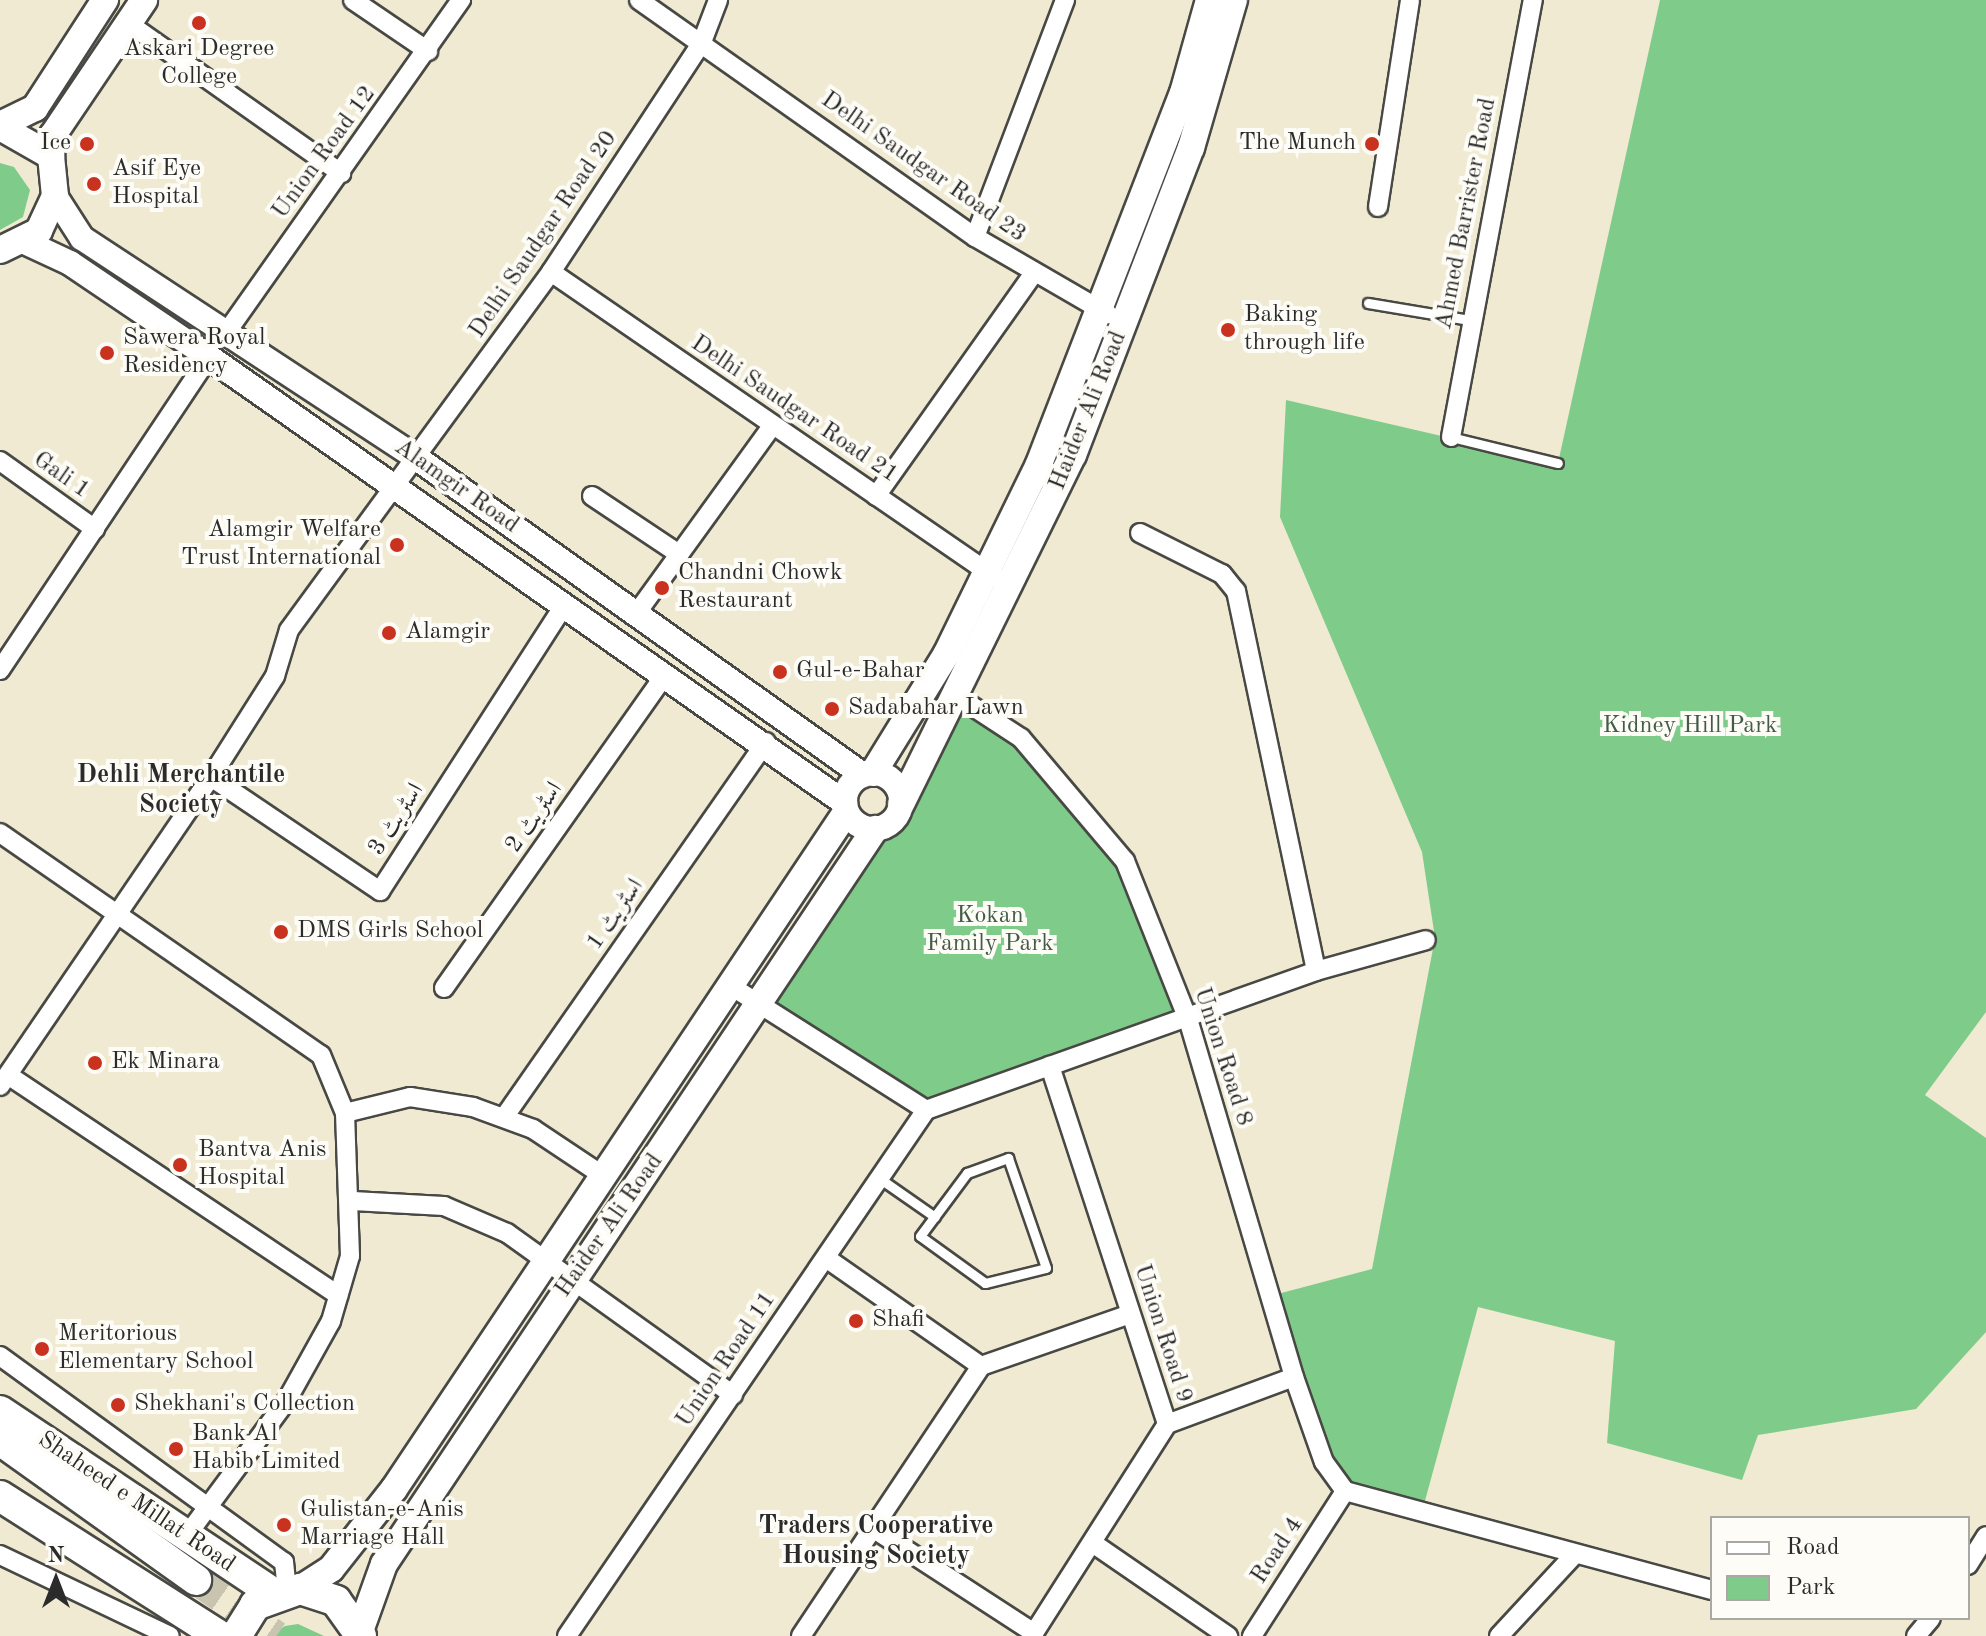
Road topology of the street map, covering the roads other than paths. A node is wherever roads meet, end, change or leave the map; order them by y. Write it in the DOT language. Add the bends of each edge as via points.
graph roads {
  1 [pos="144,0"];
  2 [pos="353,0"];
  3 [pos="461,0"];
  4 [pos="639,0"];
  5 [pos="718,0"];
  6 [pos="1065,0"];
  7 [pos="1209,0"];
  8 [pos="1234,0"];
  9 [pos="1410,0"];
  10 [pos="1533,0"];
  11 [pos="96,3"];
  12 [pos="128,23"];
  13 [pos="702,42"];
  14 [pos="428,51"];
  15 [pos="0,126"];
  16 [pos="51,156"];
  17 [pos="341,173"];
  18 [pos="55,196"];
  19 [pos="1378,207"];
  20 [pos="975,237"];
  21 [pos="12,246"];
  22 [pos="551,272"];
  23 [pos="1034,273"];
  24 [pos="1368,303"];
  25 [pos="1113,316"];
  26 [pos="1470,320"];
  27 [pos="226,333"];
  28 [pos="209,357"];
  29 [pos="773,425"];
  30 [pos="1451,437"];
  31 [pos="418,459"];
  32 [pos="0,461"];
  33 [pos="1558,463"];
  34 [pos="394,487"];
  35 [pos="592,496"];
  36 [pos="876,496"];
  37 [pos="95,529"];
  38 [pos="1140,533"];
  39 [pos="679,554"];
  40 [pos="988,572"];
  41 [pos="1010,588"];
  42 [pos="564,605"];
  43 [pos="636,614"];
  44 [pos="6,647"];
  45 [pos="0,670"];
  46 [pos="665,675"];
  47 [pos="958,697"];
  48 [pos="766,742"];
  49 [pos="868,774"];
  50 [pos="211,777"];
  51 [pos="901,804"];
  52 [pos="845,808"];
  53 [pos="875,829"];
  54 [pos="0,833"];
  55 [pos="119,914"];
  56 [pos="1426,940"];
  57 [pos="1316,971"];
  58 [pos="444,988"];
  59 [pos="734,988"];
  60 [pos="760,1009"];
  61 [pos="1188,1019"];
  62 [pos="1050,1066"];
  63 [pos="4,1081"];
  64 [pos="926,1110"];
  65 [pos="345,1113"];
  66 [pos="505,1116"];
  67 [pos="605,1177"];
  68 [pos="879,1178"];
  69 [pos="353,1201"];
  70 [pos="935,1217"];
  71 [pos="548,1257"];
  72 [pos="826,1258"];
  73 [pos="573,1279"];
  74 [pos="338,1295"];
  75 [pos="1130,1314"];
  76 [pos="0,1356"];
  77 [pos="981,1366"];
  78 [pos="1294,1377"];
  79 [pos="733,1395"];
  80 [pos="0,1411"];
  81 [pos="1167,1424"];
  82 [pos="0,1440"];
  83 [pos="0,1478"];
  84 [pos="1345,1491"];
  85 [pos="0,1496"];
  86 [pos="208,1504"];
  87 [pos="874,1529"];
  88 [pos="1986,1536"];
  89 [pos="184,1539"];
  90 [pos="1094,1544"];
  91 [pos="1575,1554"];
  92 [pos="0,1555"];
  93 [pos="1970,1562"];
  94 [pos="229,1566"];
  95 [pos="1710,1589"];
  96 [pos="287,1591"];
  97 [pos="1929,1620"];
  98 [pos="223,1634"];
  99 [pos="365,1634"];
  100 [pos="1033,1634"];
  101 [pos="170,1636"];
  102 [pos="567,1636"];
  103 [pos="801,1636"];
  104 [pos="1228,1636"];
  105 [pos="1252,1636"];
  106 [pos="1499,1636"];
  107 [pos="1916,1636"];
  1 -- 12 [label="main road"];
  2 -- 14 [label="street"];
  3 -- 14 [label="street, Union Road 12"];
  4 -- 13 [label="street, Delhi Saudgar Road 23"];
  5 -- 13 [label="street, Delhi Saudgar Road 20"];
  6 -- 20 [label="street"];
  7 -- 25 [label="main road, Haider Ali Road"];
  8 -- 25 [label="main road, Haider Ali Road" via="1191,148"];
  9 -- 19 [label="street"];
  10 -- 26 [label="street, Ahmed Barrister Road"];
  11 -- 15 [label="main road" via="35,108"];
  12 -- 16 [label="main road" via="53,135"];
  12 -- 17 [label="street"];
  13 -- 20 [label="street, Delhi Saudgar Road 23"];
  13 -- 22 [label="street, Delhi Saudgar Road 20"];
  14 -- 17 [label="street, Union Road 12"];
  15 -- 16 [label="main road" via="22,133"];
  16 -- 18 [label="main road"];
  17 -- 27 [label="street, Union Road 12"];
  18 -- 21 [label="main road" via="50,215"];
  18 -- 27 [label="street, Alamgir Road" via="82,238"];
  20 -- 23 [label="street, Delhi Saudgar Road 23"];
  21 -- 28 [label="street, Alamgir Road" via="70,263"];
  22 -- 29 [label="street, Delhi Saudgar Road 21"];
  22 -- 31 [label="street, Delhi Saudgar Road 20"];
  23 -- 25 [label="street, Delhi Saudgar Road 23"];
  23 -- 36 [label="street"];
  24 -- 26 [label="lane"];
  25 -- 40 [label="main road, Haider Ali Road"];
  25 -- 41 [label="main road, Haider Ali Road"];
  26 -- 30 [label="street, Ahmed Barrister Road"];
  27 -- 31 [label="street, Alamgir Road"];
  28 -- 34 [label="street, Alamgir Road"];
  28 -- 37 [label="street"];
  29 -- 36 [label="street, Delhi Saudgar Road 21"];
  29 -- 39 [label="street"];
  30 -- 33 [label="lane"];
  31 -- 34 [label="street, Delhi Saudgar Road 20"];
  31 -- 43 [label="street, Alamgir Road"];
  32 -- 37 [label="street, Gali 1"];
  34 -- 42 [label="street, Alamgir Road"];
  34 -- 50 [label="street, Delhi Saudgar Road 20" via="289,630 275,676"];
  35 -- 39 [label="street"];
  36 -- 40 [label="street, Delhi Saudgar Road 21"];
  37 -- 44 [label="street"];
  38 -- 57 [label="street" via="1222,574 1239,600"];
  39 -- 43 [label="street"];
  40 -- 41 [label="street, Delhi Saudgar Road 21"];
  40 -- 49 [label="main road, Haider Ali Road"];
  41 -- 47 [label="main road, Haider Ali Road"];
  42 -- 46 [label="street, Alamgir Road"];
  42 -- 50 [label="street, اسٹریٹ 3" via="380,891"];
  43 -- 49 [label="street, Alamgir Road"];
  44 -- 45 [label="street"];
  46 -- 48 [label="street, Alamgir Road"];
  46 -- 58 [label="street, اسٹریٹ 2"];
  47 -- 51 [label="main road, Haider Ali Road"];
  47 -- 61 [label="street, Union Road 8" via="1021,738 1125,861"];
  48 -- 52 [label="street, Alamgir Road"];
  48 -- 66 [label="street, اسٹریٹ 1"];
  49 -- 51 [label="street" via="895,783"];
  49 -- 52 [label="street" via="848,787"];
  50 -- 55 [label="street, Delhi Saudgar Road 20"];
  51 -- 53 [label="street" via="892,822"];
  52 -- 53 [label="street"];
  52 -- 59 [label="main road, Haider Ali Road"];
  53 -- 60 [label="main road, Haider Ali Road"];
  54 -- 55 [label="street"];
  55 -- 63 [label="street, Delhi Saudgar Road 20"];
  55 -- 65 [label="street" via="321,1055"];
  56 -- 57 [label="street"];
  57 -- 61 [label="street"];
  59 -- 60 [label="street"];
  59 -- 67 [label="main road, Haider Ali Road"];
  60 -- 64 [label="street"];
  60 -- 73 [label="main road, Haider Ali Road"];
  61 -- 62 [label="street"];
  61 -- 78 [label="street, Union Road 8"];
  62 -- 64 [label="street"];
  62 -- 75 [label="street, Union Road 9"];
  63 -- 74 [label="street"];
  64 -- 68 [label="street, Union Road 11"];
  65 -- 66 [label="street" via="410,1097"];
  65 -- 69 [label="street"];
  66 -- 67 [label="street"];
  67 -- 71 [label="main road, Haider Ali Road"];
  68 -- 70 [label="lane"];
  68 -- 72 [label="street, Union Road 11"];
  69 -- 71 [label="street" via="444,1206"];
  69 -- 74 [label="street"];
  70 -- 70 [label="lane" via="967,1173 1008,1158 1046,1268 985,1283 920,1236"];
  71 -- 73 [label="street"];
  71 -- 96 [label="main road, Haider Ali Road" via="368,1524 331,1569"];
  72 -- 77 [label="street"];
  72 -- 79 [label="street, Union Road 11"];
  73 -- 79 [label="street"];
  73 -- 99 [label="main road, Haider Ali Road" via="384,1564"];
  74 -- 86 [label="street" via="287,1400"];
  75 -- 77 [label="street"];
  75 -- 81 [label="street, Union Road 9"];
  76 -- 86 [label="street"];
  77 -- 87 [label="street"];
  78 -- 81 [label="street"];
  78 -- 84 [label="street, Union Road 8" via="1324,1462"];
  79 -- 102 [label="street, Union Road 11"];
  80 -- 89 [label="main road, Shaheed e Millat Road"];
  81 -- 90 [label="street, Union Road 9"];
  82 -- 83 [label="main road, Shaheed e Millat Road" via="188,1590"];
  84 -- 91 [label="street"];
  84 -- 105 [label="street, Road 4"];
  85 -- 98 [label="main road"];
  86 -- 89 [label="street"];
  86 -- 96 [label="street" via="284,1562"];
  87 -- 100 [label="street"];
  87 -- 103 [label="street"];
  88 -- 93 [label="street"];
  89 -- 94 [label="main road, Shaheed e Millat Road"];
  90 -- 100 [label="street, Union Road 9"];
  90 -- 104 [label="street"];
  91 -- 95 [label="street"];
  91 -- 106 [label="street"];
  92 -- 101 [label="street"];
  94 -- 96 [label="main road, Shaheed e Millat Road"];
  94 -- 98 [label="main road" via="242,1605"];
  96 -- 98 [label="main road" via="255,1605"];
  96 -- 99 [label="main road, Shaheed e Millat Road" via="336,1601"];
  97 -- 107 [label="street"];
}
